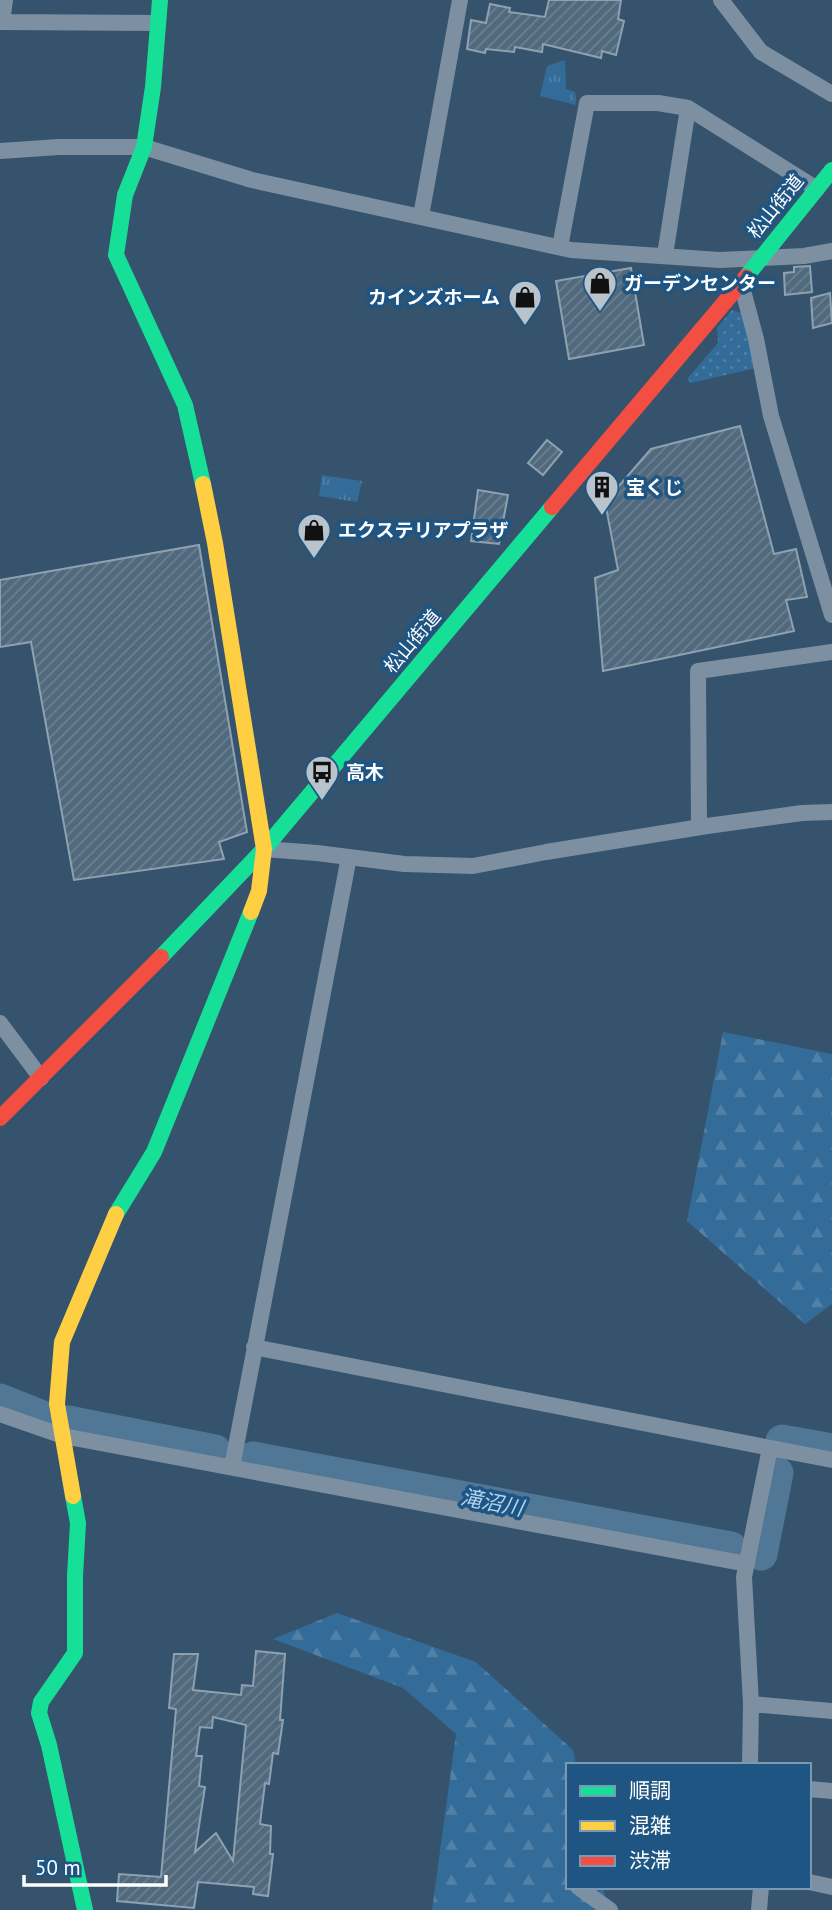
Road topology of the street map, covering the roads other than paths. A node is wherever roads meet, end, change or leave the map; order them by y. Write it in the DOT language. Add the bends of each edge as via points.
graph roads {
  1 [pos="5,0"];
  2 [pos="160,0"];
  3 [pos="460,0"];
  4 [pos="721,0"];
  5 [pos="1,22"];
  6 [pos="159,23"];
  7 [pos="832,94"];
  8 [pos="688,108"];
  9 [pos="144,147"];
  10 [pos="0,151"];
  11 [pos="832,170"];
  12 [pos="817,188"];
  13 [pos="421,216"];
  14 [pos="560,247"];
  15 [pos="832,251"];
  16 [pos="665,255"];
  17 [pos="761,258"];
  18 [pos="741,283"];
  19 [pos="832,615"];
  20 [pos="832,652"];
  21 [pos="832,812"];
  22 [pos="699,827"];
  23 [pos="264,849"];
  24 [pos="349,857"];
  25 [pos="0,1023"];
  26 [pos="41,1077"];
  27 [pos="0,1118"];
  28 [pos="254,1347"];
  29 [pos="0,1414"];
  30 [pos="63,1436"];
  31 [pos="770,1448"];
  32 [pos="832,1460"];
  33 [pos="232,1467"];
  34 [pos="747,1563"];
  35 [pos="751,1704"];
  36 [pos="832,1711"];
  37 [pos="750,1763"];
  38 [pos="811,1789"];
  39 [pos="832,1791"];
  40 [pos="811,1883"];
  41 [pos="832,1888"];
  42 [pos="581,1889"];
  43 [pos="761,1889"];
  44 [pos="85,1910"];
  45 [pos="610,1910"];
  46 [pos="759,1910"];
  1 -- 5 [label="street"];
  2 -- 6 [label="street"];
  3 -- 13 [label="street"];
  4 -- 7 [label="street" via="761,52"];
  5 -- 6 [label="street"];
  6 -- 9 [label="street"];
  8 -- 12 [label="street"];
  8 -- 14 [label="street" via="658,103 587,103"];
  8 -- 16 [label="street"];
  9 -- 10 [label="street"];
  9 -- 13 [label="street" via="252,180"];
  9 -- 23 [label="street" via="125,195 116,255 190,426 215,543"];
  11 -- 12 [label="street, 松山街道"];
  12 -- 17 [label="street, 松山街道"];
  13 -- 14 [label="street"];
  14 -- 16 [label="street"];
  15 -- 17 [label="street"];
  16 -- 17 [label="street"];
  17 -- 18 [label="street, 松山街道"];
  18 -- 19 [label="street" via="771,416"];
  18 -- 23 [label="street, 松山街道"];
  20 -- 22 [label="street" via="698,671"];
  21 -- 22 [label="street"];
  22 -- 24 [label="street" via="474,866"];
  23 -- 24 [label="street"];
  23 -- 26 [label="street, 松山街道"];
  23 -- 30 [label="street" via="259,891 183,1083 154,1152 120,1204 62,1342 57,1404"];
  24 -- 28 [label="street"];
  25 -- 26 [label="street"];
  26 -- 27 [label="street, 松山街道"];
  28 -- 31 [label="street"];
  28 -- 33 [label="street"];
  29 -- 30 [label="street"];
  30 -- 33 [label="street"];
  30 -- 44 [label="street" via="78,1523 75,1653 41,1702 39,1713"];
  31 -- 32 [label="street"];
  31 -- 34 [label="street"];
  33 -- 34 [label="street"];
  34 -- 35 [label="street"];
  35 -- 36 [label="street"];
  35 -- 37 [label="street"];
  38 -- 39 [label="street"];
  40 -- 41 [label="street"];
  42 -- 45 [label="street"];
  43 -- 46 [label="street"];
}
